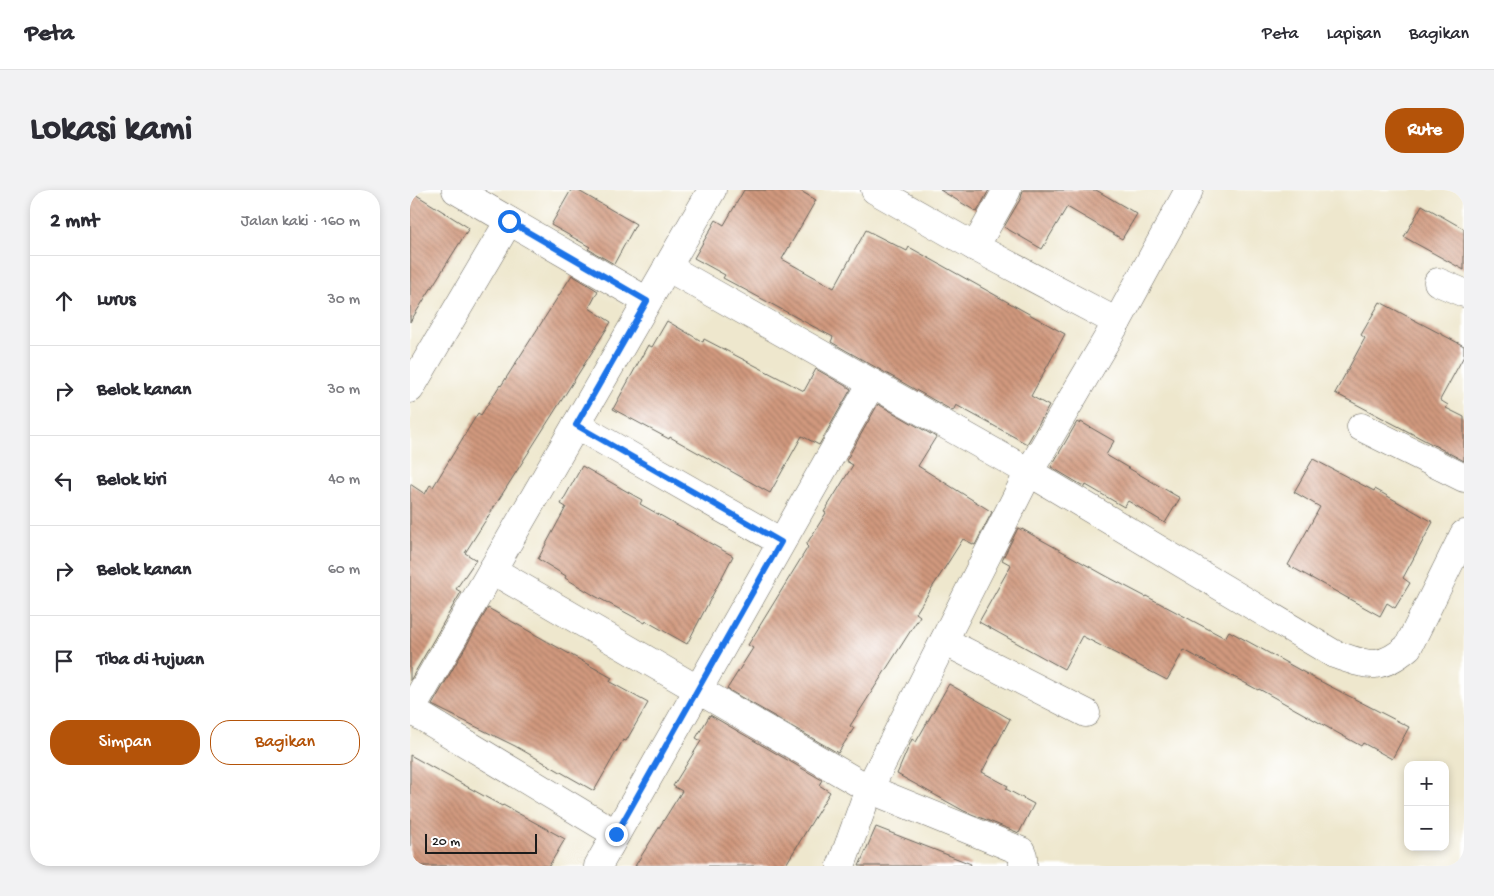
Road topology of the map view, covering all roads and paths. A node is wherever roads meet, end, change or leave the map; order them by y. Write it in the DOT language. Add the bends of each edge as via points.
graph roads {
  1 [pos="456,190"];
  2 [pos="712,190"];
  3 [pos="875,190"];
  4 [pos="1007,190"];
  5 [pos="1189,190"];
  6 [pos="509,221"];
  7 [pos="976,247"];
  8 [pos="667,267"];
  9 [pos="1438,282"];
  10 [pos="1464,293"];
  11 [pos="647,301"];
  12 [pos="1117,322"];
  13 [pos="872,383"];
  14 [pos="410,389"];
  15 [pos="576,425"];
  16 [pos="1361,427"];
  17 [pos="1029,472"];
  18 [pos="1464,478"];
  19 [pos="1464,534"];
  20 [pos="781,542"];
  21 [pos="492,570"];
  22 [pos="944,641"];
  23 [pos="698,689"];
  24 [pos="410,711"];
  25 [pos="1086,713"];
  26 [pos="869,789"];
  27 [pos="616,834"];
  28 [pos="598,866"];
  29 [pos="841,866"];
  30 [pos="1023,866"];
  1 -- 6 [label="street"];
  2 -- 8 [label="street"];
  3 -- 7 [label="street"];
  4 -- 7 [label="street"];
  5 -- 12 [label="street"];
  6 -- 11 [label="street"];
  6 -- 14 [label="street"];
  7 -- 12 [label="street"];
  8 -- 11 [label="street"];
  8 -- 13 [label="street"];
  9 -- 10 [label="street"];
  11 -- 15 [label="street"];
  12 -- 17 [label="street"];
  13 -- 17 [label="street"];
  13 -- 20 [label="street"];
  15 -- 20 [label="street"];
  15 -- 21 [label="street"];
  16 -- 18 [label="street"];
  17 -- 19 [label="street" via="1334,654 1363,664 1379,664 1394,659 1408,647"];
  17 -- 22 [label="street"];
  20 -- 23 [label="street"];
  21 -- 23 [label="street"];
  21 -- 24 [label="street"];
  22 -- 25 [label="street"];
  22 -- 26 [label="street"];
  23 -- 26 [label="street"];
  23 -- 27 [label="street"];
  24 -- 27 [label="street"];
  26 -- 29 [label="street"];
  26 -- 30 [label="street" via="1021,851"];
  27 -- 28 [label="street"];
}
